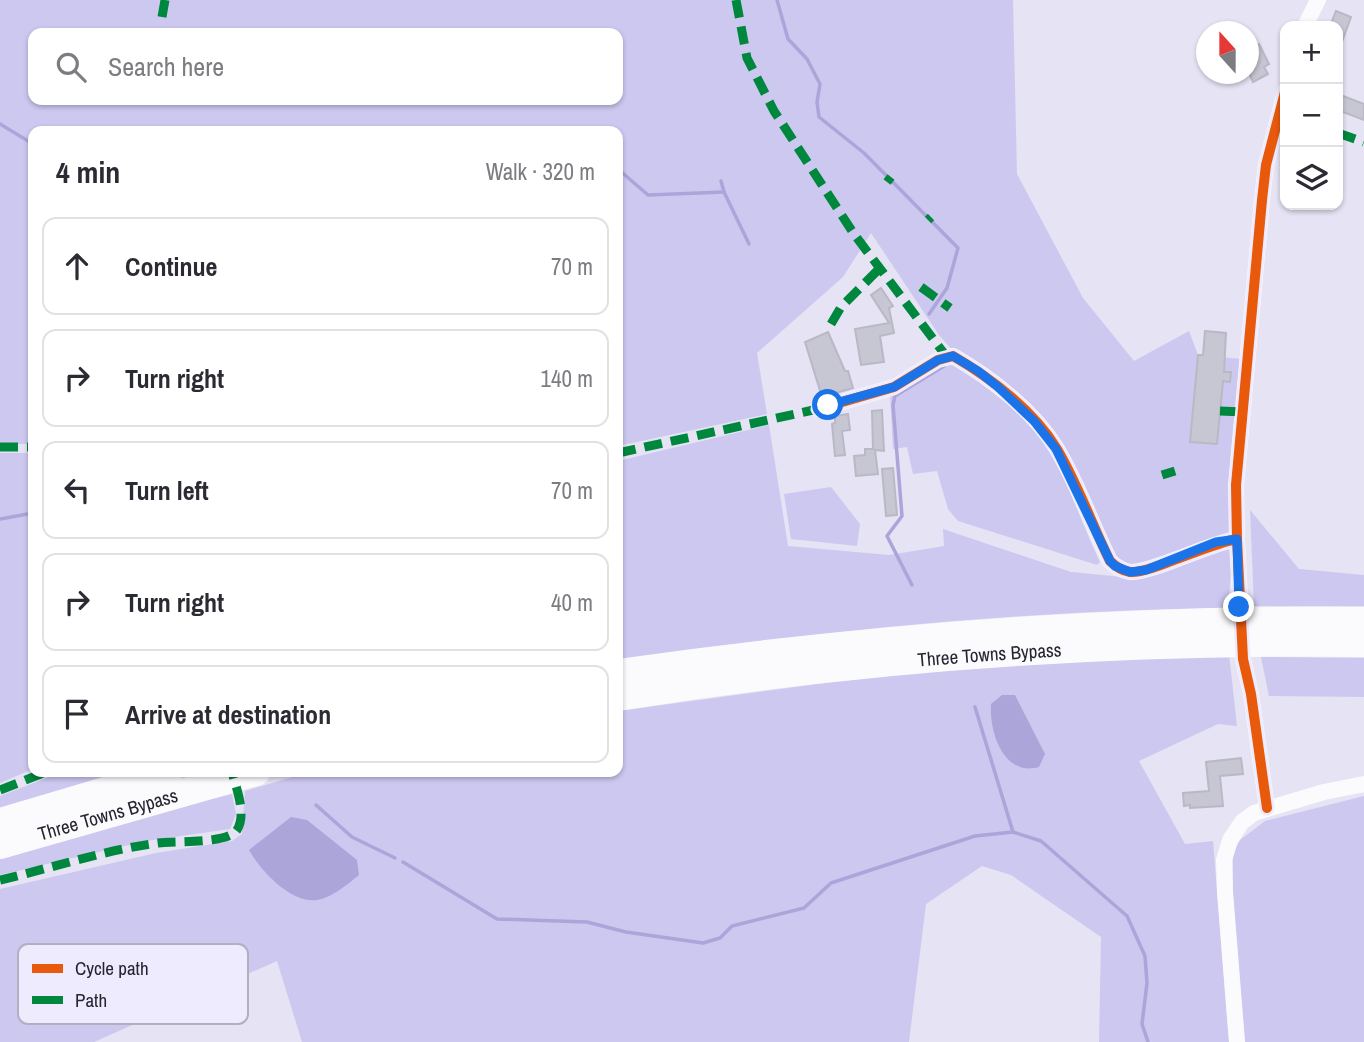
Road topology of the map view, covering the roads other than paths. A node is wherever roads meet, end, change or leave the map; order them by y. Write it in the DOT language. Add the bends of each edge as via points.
graph roads {
  1 [pos="1318,0"];
  2 [pos="1308,21"];
  3 [pos="1280,111"];
  4 [pos="818,409"];
  5 [pos="1237,539"];
  6 [pos="1364,621"];
  7 [pos="1364,643"];
  8 [pos="623,672"];
  9 [pos="623,695"];
  10 [pos="152,777"];
  11 [pos="238,777"];
  12 [pos="1364,784"];
  13 [pos="1267,808"];
  14 [pos="0,822"];
  15 [pos="0,845"];
  16 [pos="1237,1042"];
  1 -- 2 [label="street"];
  3 -- 5 [label="street" via="1262,200 1239,439"];
  4 -- 5 [label="street" via="885,390 953,356 998,387 1056,449 1115,566 1130,572 1146,570 1216,542"];
  5 -- 13 [label="street" via="1243,659"];
  6 -- 8 [label="highway, Three Towns Bypass" via="1010,629 762,652"];
  7 -- 9 [label="highway, Three Towns Bypass" via="1142,644 1013,651 806,670"];
  10 -- 14 [label="highway, Three Towns Bypass"];
  11 -- 15 [label="highway, Three Towns Bypass"];
  12 -- 13 [label="street"];
  13 -- 16 [label="street" via="1242,822 1224,860"];
}
